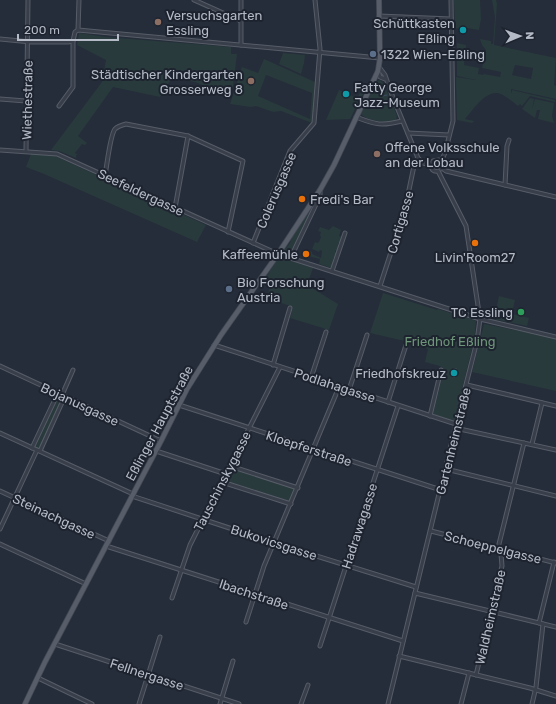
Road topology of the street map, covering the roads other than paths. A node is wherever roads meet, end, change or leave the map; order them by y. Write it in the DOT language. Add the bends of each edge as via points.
graph roads {
  1 [pos="28,0"];
  2 [pos="79,0"];
  3 [pos="194,0"];
  4 [pos="241,0"];
  5 [pos="315,0"];
  6 [pos="379,0"];
  7 [pos="450,0"];
  8 [pos="379,16"];
  9 [pos="451,19"];
  10 [pos="241,21"];
  11 [pos="78,30"];
  12 [pos="0,39"];
  13 [pos="28,41"];
  14 [pos="73,41"];
  15 [pos="241,45"];
  16 [pos="320,52"];
  17 [pos="380,58"];
  18 [pos="378,68"];
  19 [pos="380,77"];
  20 [pos="385,79"];
  21 [pos="373,80"];
  22 [pos="0,100"];
  23 [pos="26,101"];
  24 [pos="59,106"];
  25 [pos="356,117"];
  26 [pos="402,121"];
  27 [pos="408,133"];
  28 [pos="449,135"];
  29 [pos="188,136"];
  30 [pos="509,140"];
  31 [pos="0,150"];
  32 [pos="26,151"];
  33 [pos="418,158"];
  34 [pos="441,161"];
  35 [pos="431,165"];
  36 [pos="440,170"];
  37 [pos="105,175"];
  38 [pos="505,185"];
  39 [pos="320,190"];
  40 [pos="556,197"];
  41 [pos="175,208"];
  42 [pos="228,232"];
  43 [pos="345,233"];
  44 [pos="253,243"];
  45 [pos="278,254"];
  46 [pos="291,257"];
  47 [pos="332,271"];
  48 [pos="380,286"];
  49 [pos="290,308"];
  50 [pos="480,319"];
  51 [pos="326,332"];
  52 [pos="367,335"];
  53 [pos="556,337"];
  54 [pos="214,345"];
  55 [pos="406,345"];
  56 [pos="273,365"];
  57 [pos="0,366"];
  58 [pos="280,367"];
  59 [pos="74,370"];
  60 [pos="442,370"];
  61 [pos="455,370"];
  62 [pos="454,376"];
  63 [pos="311,378"];
  64 [pos="466,385"];
  65 [pos="339,387"];
  66 [pos="349,390"];
  67 [pos="58,393"];
  68 [pos="64,396"];
  69 [pos="388,402"];
  70 [pos="542,403"];
  71 [pos="179,406"];
  72 [pos="398,406"];
  73 [pos="556,406"];
  74 [pos="430,416"];
  75 [pos="455,426"];
  76 [pos="249,428"];
  77 [pos="0,433"];
  78 [pos="161,441"];
  79 [pos="524,443"];
  80 [pos="532,444"];
  81 [pos="32,448"];
  82 [pos="313,449"];
  83 [pos="556,450"];
  84 [pos="38,451"];
  85 [pos="155,451"];
  86 [pos="230,466"];
  87 [pos="446,469"];
  88 [pos="377,470"];
  89 [pos="226,474"];
  90 [pos="222,482"];
  91 [pos="514,485"];
  92 [pos="298,488"];
  93 [pos="440,490"];
  94 [pos="0,491"];
  95 [pos="133,495"];
  96 [pos="556,496"];
  97 [pos="15,498"];
  98 [pos="291,504"];
  99 [pos="202,519"];
  100 [pos="0,529"];
  101 [pos="430,531"];
  102 [pos="109,541"];
  103 [pos="275,543"];
  104 [pos="0,544"];
  105 [pos="106,546"];
  106 [pos="498,548"];
  107 [pos="555,562"];
  108 [pos="346,565"];
  109 [pos="181,571"];
  110 [pos="86,584"];
  111 [pos="416,587"];
  112 [pos="415,593"];
  113 [pos="255,594"];
  114 [pos="172,598"];
  115 [pos="491,612"];
  116 [pos="329,618"];
  117 [pos="246,622"];
  118 [pos="541,624"];
  119 [pos="556,627"];
  120 [pos="160,637"];
  121 [pos="403,641"];
  122 [pos="55,644"];
  123 [pos="320,646"];
  124 [pos="400,656"];
  125 [pos="233,661"];
  126 [pos="469,673"];
  127 [pos="147,674"];
  128 [pos="476,675"];
  129 [pos="38,678"];
  130 [pos="308,685"];
  131 [pos="534,690"];
  132 [pos="556,696"];
  133 [pos="222,698"];
  134 [pos="26,704"];
  135 [pos="92,704"];
  136 [pos="139,704"];
  137 [pos="220,704"];
  138 [pos="239,704"];
  139 [pos="301,704"];
  140 [pos="388,704"];
  141 [pos="461,704"];
  142 [pos="532,704"];
  1 -- 13 [label="street, Wiethestraße"];
  2 -- 11 [label="street"];
  3 -- 10 [label="street"];
  4 -- 10 [label="street"];
  5 -- 16 [label="street, Colerusgasse"];
  6 -- 8 [label="main road, Eßlinger Hauptstraße"];
  7 -- 9 [label="street"];
  8 -- 9 [label="street"];
  8 -- 17 [label="main road, Eßlinger Hauptstraße"];
  9 -- 28 [label="street" via="453,121"];
  10 -- 15 [label="street"];
  11 -- 14 [label="street"];
  11 -- 15 [label="street"];
  12 -- 13 [label="street"];
  13 -- 14 [label="street"];
  13 -- 23 [label="street, Wiethestraße"];
  14 -- 24 [label="street" via="73,87"];
  15 -- 16 [label="street"];
  16 -- 17 [label="street"];
  16 -- 44 [label="street, Colerusgasse" via="314,123 290,152"];
  17 -- 18 [label="main road, Eßlinger Hauptstraße"];
  18 -- 19 [label="street"];
  18 -- 20 [label="street" via="385,75"];
  18 -- 21 [label="main road, Eßlinger Hauptstraße"];
  19 -- 20 [label="street"];
  19 -- 21 [label="street"];
  20 -- 26 [label="street"];
  21 -- 25 [label="main road, Eßlinger Hauptstraße"];
  22 -- 23 [label="street"];
  23 -- 32 [label="street, Wiethestraße"];
  25 -- 26 [label="street" via="385,125"];
  25 -- 39 [label="main road, Eßlinger Hauptstraße"];
  26 -- 27 [label="street"];
  27 -- 28 [label="street"];
  27 -- 33 [label="street"];
  28 -- 34 [label="street"];
  29 -- 37 [label="street" via="121,125 112,133"];
  29 -- 41 [label="street"];
  29 -- 42 [label="street" via="243,161"];
  30 -- 38 [label="street"];
  31 -- 32 [label="street, Seefeldergasse"];
  32 -- 37 [label="street, Seefeldergasse" via="57,154"];
  33 -- 35 [label="street, Gartenheimstraße"];
  33 -- 48 [label="street, Cortigasse" via="415,161 405,209"];
  34 -- 35 [label="street" via="433,161"];
  34 -- 36 [label="street, Gartenheimstraße"];
  35 -- 36 [label="street, Gartenheimstraße" via="434,171"];
  36 -- 38 [label="street"];
  36 -- 50 [label="street, Gartenheimstraße" via="466,226"];
  37 -- 41 [label="street, Seefeldergasse"];
  38 -- 40 [label="street"];
  39 -- 45 [label="main road, Eßlinger Hauptstraße"];
  39 -- 46 [label="street, Eßlinger Hauptstraße" via="320,196"];
  41 -- 42 [label="street, Seefeldergasse"];
  42 -- 44 [label="street, Seefeldergasse"];
  43 -- 47 [label="street"];
  44 -- 45 [label="street, Seefeldergasse"];
  45 -- 46 [label="street, Seefeldergasse"];
  45 -- 54 [label="main road, Eßlinger Hauptstraße"];
  46 -- 47 [label="street, Seefeldergasse"];
  47 -- 48 [label="street, Seefeldergasse"];
  48 -- 50 [label="street, Seefeldergasse"];
  49 -- 56 [label="street"];
  50 -- 53 [label="street, Seefeldergasse"];
  50 -- 64 [label="street, Gartenheimstraße"];
  51 -- 63 [label="street"];
  52 -- 66 [label="street"];
  54 -- 56 [label="street, Podlahagasse"];
  54 -- 71 [label="main road, Eßlinger Hauptstraße"];
  55 -- 69 [label="street"];
  56 -- 58 [label="street, Podlahagasse"];
  57 -- 67 [label="street, Bojanusgasse"];
  58 -- 63 [label="street, Podlahagasse"];
  58 -- 76 [label="street, Tauschinskygasse"];
  59 -- 68 [label="street"];
  60 -- 74 [label="street"];
  61 -- 62 [label="street"];
  63 -- 65 [label="street, Podlahagasse"];
  64 -- 70 [label="street"];
  64 -- 75 [label="street, Gartenheimstraße"];
  65 -- 66 [label="street, Podlahagasse"];
  65 -- 82 [label="street"];
  66 -- 69 [label="street, Podlahagasse"];
  67 -- 68 [label="street, Bojanusgasse"];
  67 -- 81 [label="street"];
  68 -- 78 [label="street, Bojanusgasse"];
  68 -- 84 [label="street"];
  69 -- 72 [label="street, Podlahagasse"];
  70 -- 73 [label="street"];
  70 -- 80 [label="street"];
  71 -- 76 [label="street, Kloepferstraße"];
  71 -- 78 [label="main road, Eßlinger Hauptstraße"];
  72 -- 74 [label="street, Podlahagasse"];
  72 -- 88 [label="street, Hadrawagasse"];
  74 -- 75 [label="street, Podlahagasse"];
  75 -- 79 [label="street, Podlahagasse"];
  75 -- 87 [label="street, Gartenheimstraße"];
  76 -- 82 [label="street, Kloepferstraße"];
  76 -- 86 [label="street, Tauschinskygasse"];
  77 -- 81 [label="street, Bukovicsgasse"];
  78 -- 85 [label="main road, Eßlinger Hauptstraße"];
  79 -- 80 [label="street, Podlahagasse"];
  79 -- 91 [label="street, Waldheimstraße"];
  80 -- 83 [label="street, Podlahagasse"];
  81 -- 84 [label="street, Bukovicsgasse"];
  82 -- 88 [label="street, Kloepferstraße"];
  82 -- 92 [label="street"];
  84 -- 95 [label="street, Bukovicsgasse"];
  84 -- 97 [label="street"];
  85 -- 89 [label="street"];
  85 -- 95 [label="main road, Eßlinger Hauptstraße"];
  86 -- 89 [label="street, Tauschinskygasse"];
  86 -- 92 [label="street"];
  87 -- 91 [label="street"];
  87 -- 93 [label="street, Gartenheimstraße"];
  88 -- 93 [label="street, Kloepferstraße"];
  88 -- 108 [label="street, Hadrawagasse"];
  89 -- 90 [label="street, Tauschinskygasse"];
  90 -- 98 [label="street"];
  90 -- 99 [label="street, Tauschinskygasse"];
  91 -- 96 [label="street"];
  91 -- 106 [label="street, Waldheimstraße"];
  92 -- 98 [label="street"];
  93 -- 101 [label="street, Gartenheimstraße"];
  94 -- 97 [label="street, Steinachgasse"];
  95 -- 99 [label="street, Bukovicsgasse"];
  95 -- 102 [label="main road, Eßlinger Hauptstraße"];
  97 -- 100 [label="street"];
  97 -- 102 [label="street, Steinachgasse"];
  98 -- 103 [label="street"];
  99 -- 103 [label="street, Bukovicsgasse"];
  99 -- 109 [label="street, Tauschinskygasse"];
  101 -- 106 [label="street, Schoeppelgasse"];
  101 -- 111 [label="street, Gartenheimstraße"];
  102 -- 105 [label="main road, Eßlinger Hauptstraße"];
  103 -- 108 [label="street, Bukovicsgasse"];
  103 -- 113 [label="street"];
  104 -- 110 [label="street"];
  105 -- 109 [label="street, Ibachstraße"];
  105 -- 110 [label="main road, Eßlinger Hauptstraße"];
  106 -- 107 [label="street, Schoeppelgasse"];
  106 -- 115 [label="street, Waldheimstraße" via="502,566"];
  107 -- 118 [label="street"];
  108 -- 111 [label="street, Bukovicsgasse"];
  108 -- 116 [label="street, Hadrawagasse"];
  109 -- 113 [label="street, Ibachstraße"];
  109 -- 114 [label="street, Tauschinskygasse"];
  110 -- 122 [label="main road, Eßlinger Hauptstraße"];
  111 -- 112 [label="street, Gartenheimstraße"];
  112 -- 115 [label="street"];
  112 -- 121 [label="street, Gartenheimstraße"];
  113 -- 116 [label="street, Ibachstraße"];
  113 -- 117 [label="street"];
  115 -- 118 [label="street"];
  115 -- 128 [label="street, Waldheimstraße"];
  116 -- 121 [label="street, Ibachstraße"];
  116 -- 123 [label="street, Hadrawagasse"];
  118 -- 119 [label="street"];
  118 -- 131 [label="street"];
  120 -- 127 [label="street"];
  121 -- 124 [label="street, Gartenheimstraße"];
  122 -- 127 [label="street, Fellnergasse"];
  122 -- 129 [label="main road, Eßlinger Hauptstraße"];
  124 -- 126 [label="street"];
  124 -- 140 [label="street, Gartenheimstraße"];
  125 -- 133 [label="street"];
  126 -- 128 [label="street"];
  126 -- 141 [label="street, Waldheimstraße"];
  127 -- 133 [label="street, Fellnergasse"];
  127 -- 136 [label="street"];
  128 -- 131 [label="street"];
  129 -- 134 [label="main road, Eßlinger Hauptstraße"];
  129 -- 135 [label="street"];
  130 -- 139 [label="street"];
  131 -- 132 [label="street"];
  131 -- 142 [label="street"];
  133 -- 137 [label="street"];
  133 -- 138 [label="street, Fellnergasse"];
}
